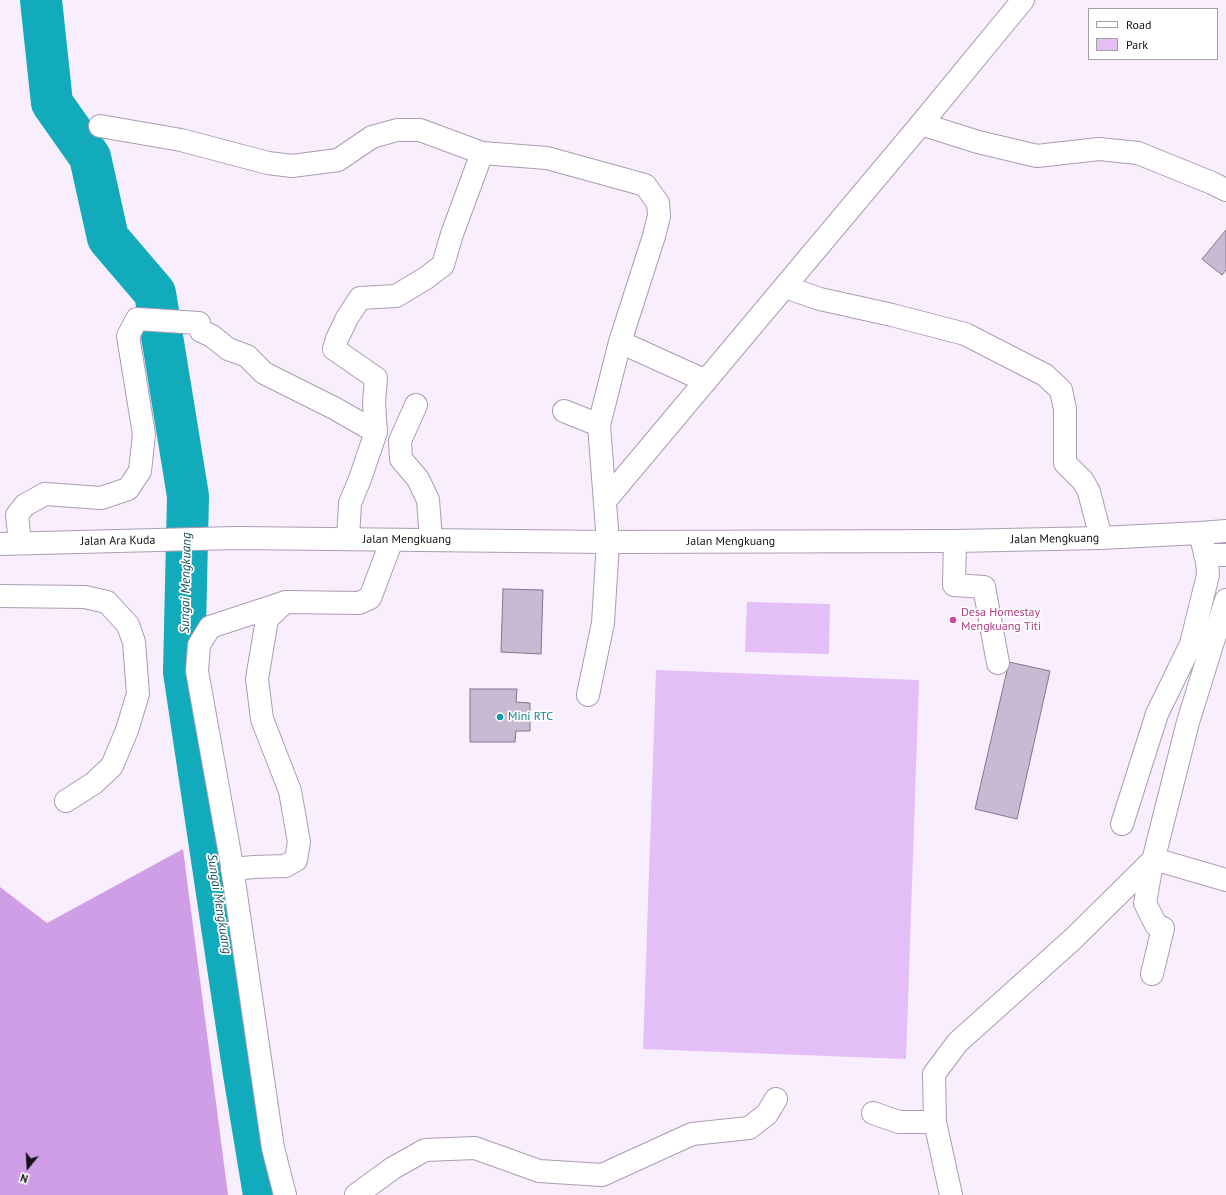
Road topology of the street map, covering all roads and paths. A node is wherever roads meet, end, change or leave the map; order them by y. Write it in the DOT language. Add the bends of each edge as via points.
graph roads {
  1 [pos="1023,0"];
  2 [pos="921,124"];
  3 [pos="100,126"];
  4 [pos="482,152"];
  5 [pos="1226,190"];
  6 [pos="785,287"];
  7 [pos="620,342"];
  8 [pos="706,381"];
  9 [pos="416,405"];
  10 [pos="564,411"];
  11 [pos="599,425"];
  12 [pos="376,432"];
  13 [pos="605,501"];
  14 [pos="1226,531"];
  15 [pos="1200,533"];
  16 [pos="236,538"];
  17 [pos="1101,538"];
  18 [pos="348,539"];
  19 [pos="392,540"];
  20 [pos="431,540"];
  21 [pos="955,541"];
  22 [pos="608,542"];
  23 [pos="10,544"];
  24 [pos="1216,555"];
  25 [pos="0,596"];
  26 [pos="1226,600"];
  27 [pos="286,602"];
  28 [pos="998,663"];
  29 [pos="588,695"];
  30 [pos="1157,714"];
  31 [pos="1188,722"];
  32 [pos="66,801"];
  33 [pos="1122,824"];
  34 [pos="1154,859"];
  35 [pos="232,869"];
  36 [pos="1226,880"];
  37 [pos="1152,974"];
  38 [pos="776,1099"];
  39 [pos="873,1113"];
  40 [pos="935,1122"];
  41 [pos="286,1195"];
  42 [pos="356,1195"];
  43 [pos="951,1195"];
  1 -- 2 [label="street"];
  2 -- 5 [label="street" via="978,142 1037,156 1099,149 1138,153"];
  2 -- 6 [label="street"];
  3 -- 4 [label="street" via="181,140 268,163 292,166 338,160 372,137 397,130 420,130"];
  4 -- 7 [label="street" via="548,158 644,185 658,203 659,216 654,236"];
  4 -- 12 [label="street" via="443,265 396,296 360,298 337,339 334,350 376,378"];
  6 -- 8 [label="street"];
  6 -- 17 [label="street" via="820,299 965,334 1045,375 1061,390 1065,409 1065,463 1083,481 1089,492"];
  7 -- 8 [label="street"];
  7 -- 11 [label="street"];
  8 -- 13 [label="street"];
  9 -- 20 [label="street" via="400,441 401,459 418,479 428,500"];
  10 -- 11 [label="street"];
  11 -- 13 [label="street"];
  12 -- 18 [label="street" via="350,503"];
  12 -- 23 [label="street" via="264,373 247,356 228,349 201,331 199,323 137,319 128,336 144,434 140,471 128,489 101,498 46,494 25,504 17,515"];
  13 -- 22 [label="street"];
  14 -- 15 [label="street, Jalan Mengkuang"];
  15 -- 17 [label="street, Jalan Mengkuang"];
  15 -- 24 [label="street"];
  16 -- 18 [label="street, Jalan Mengkuang"];
  16 -- 23 [label="street, Jalan Ara Kuda"];
  17 -- 21 [label="street, Jalan Mengkuang"];
  18 -- 19 [label="street, Jalan Mengkuang"];
  19 -- 20 [label="street, Jalan Mengkuang"];
  19 -- 27 [label="street" via="370,598 359,603"];
  20 -- 22 [label="street, Jalan Mengkuang"];
  21 -- 22 [label="street, Jalan Mengkuang"];
  21 -- 28 [label="street" via="954,585 984,587"];
  22 -- 29 [label="street" via="603,623"];
  24 -- 30 [label="street" via="1208,575 1191,644"];
  25 -- 32 [label="street" via="85,597 107,602 128,625 134,642 138,694 112,766 94,783"];
  26 -- 31 [label="street"];
  27 -- 35 [label="street" via="210,627 199,645 197,671"];
  27 -- 35 [label="street" via="267,619 257,679 262,719 290,792 299,842 296,860 285,866"];
  30 -- 31 [label="street"];
  30 -- 33 [label="street"];
  31 -- 34 [label="street"];
  34 -- 36 [label="street"];
  34 -- 37 [label="street" via="1145,903 1156,925 1163,928"];
  34 -- 40 [label="street" via="1073,938 958,1042 934,1074"];
  35 -- 41 [label="street" via="273,1148"];
  38 -- 42 [label="street" via="767,1114 749,1128 692,1134 602,1175 539,1171 475,1148 425,1150 393,1168"];
  39 -- 40 [label="street" via="899,1122"];
  40 -- 43 [label="street"];
}
